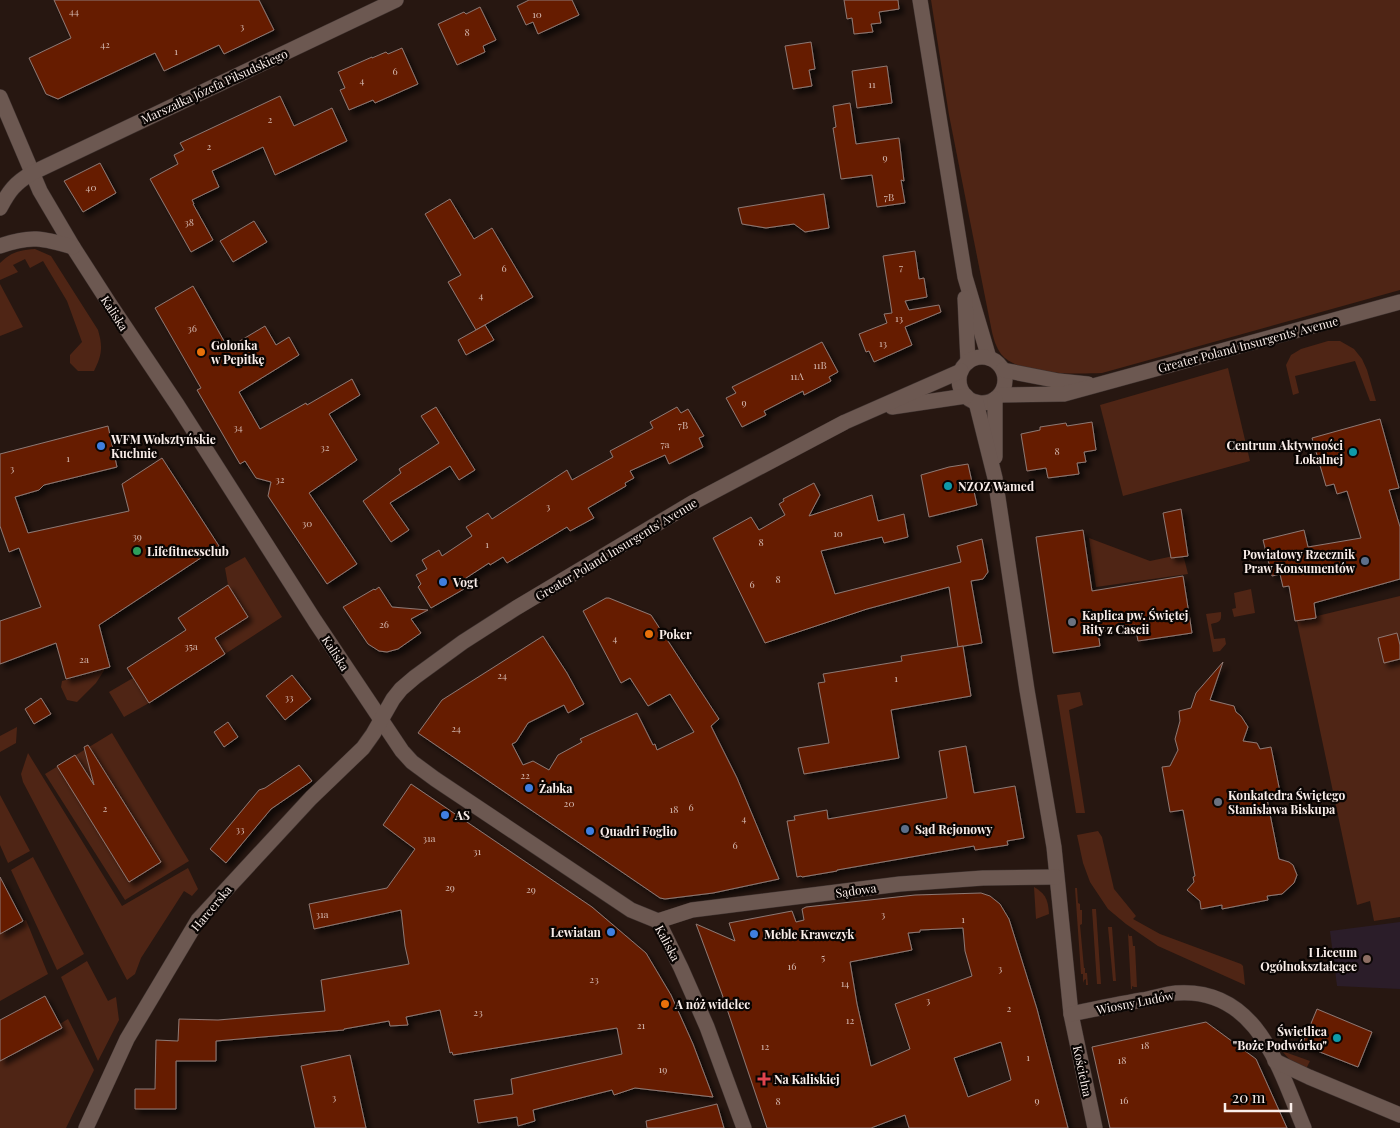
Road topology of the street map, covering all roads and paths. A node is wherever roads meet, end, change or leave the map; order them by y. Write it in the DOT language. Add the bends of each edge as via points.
graph roads {
  1 [pos="396,0"];
  2 [pos="920,0"];
  3 [pos="0,97"];
  4 [pos="32,173"];
  5 [pos="0,208"];
  6 [pos="0,246"];
  7 [pos="73,247"];
  8 [pos="964,277"];
  9 [pos="1400,302"];
  10 [pos="989,358"];
  11 [pos="964,367"];
  12 [pos="1004,370"];
  13 [pos="1096,384"];
  14 [pos="997,397"];
  15 [pos="971,399"];
  16 [pos="873,410"];
  17 [pos="995,478"];
  18 [pos="381,720"];
  19 [pos="1056,877"];
  20 [pos="658,922"];
  21 [pos="1071,1014"];
  22 [pos="1275,1061"];
  23 [pos="1400,1115"];
  24 [pos="86,1128"];
  25 [pos="744,1128"];
  26 [pos="1095,1128"];
  27 [pos="1304,1128"];
  1 -- 4 [label="street, Marszałka Józefa Piłsudskiego"];
  2 -- 8 [label="street"];
  3 -- 4 [label="street, Kaliska"];
  4 -- 5 [label="street, Marszałka Józefa Piłsudskiego" via="12,187"];
  4 -- 7 [label="street, Kaliska"];
  6 -- 7 [label="street" via="25,238 37,238"];
  7 -- 18 [label="street, Kaliska"];
  8 -- 10 [label="street"];
  8 -- 11 [label="street"];
  9 -- 13 [label="street, Greater Poland Insurgents' Avenue"];
  10 -- 11 [label="street" via="977,357"];
  10 -- 12 [label="street"];
  11 -- 15 [label="street" via="959,384"];
  11 -- 16 [label="street, Greater Poland Insurgents' Avenue"];
  12 -- 13 [label="street, Greater Poland Insurgents' Avenue" via="1059,381"];
  12 -- 14 [label="street" via="1005,383"];
  13 -- 14 [label="street, Greater Poland Insurgents' Avenue" via="1064,394"];
  14 -- 15 [label="street" via="982,403"];
  14 -- 17 [label="street"];
  15 -- 16 [label="street, Greater Poland Insurgents' Avenue"];
  15 -- 17 [label="street"];
  16 -- 18 [label="street, Greater Poland Insurgents' Avenue" via="692,502 516,608 414,677 393,699"];
  17 -- 19 [label="street, Kościelna"];
  18 -- 20 [label="street, Kaliska" via="412,762 435,779 631,910"];
  18 -- 24 [label="street, Harcerska" via="362,748 198,920 127,1039"];
  19 -- 20 [label="street, Sądowa" via="900,884 692,910"];
  19 -- 21 [label="street, Kościelna"];
  20 -- 25 [label="street, Kaliska" via="707,1027"];
  21 -- 22 [label="street, Wiosny Ludów" via="1177,993 1206,996 1235,1007 1246,1016"];
  21 -- 26 [label="street, Kościelna"];
  22 -- 23 [label="street"];
  22 -- 27 [label="street, Wiosny Ludów"];
}
